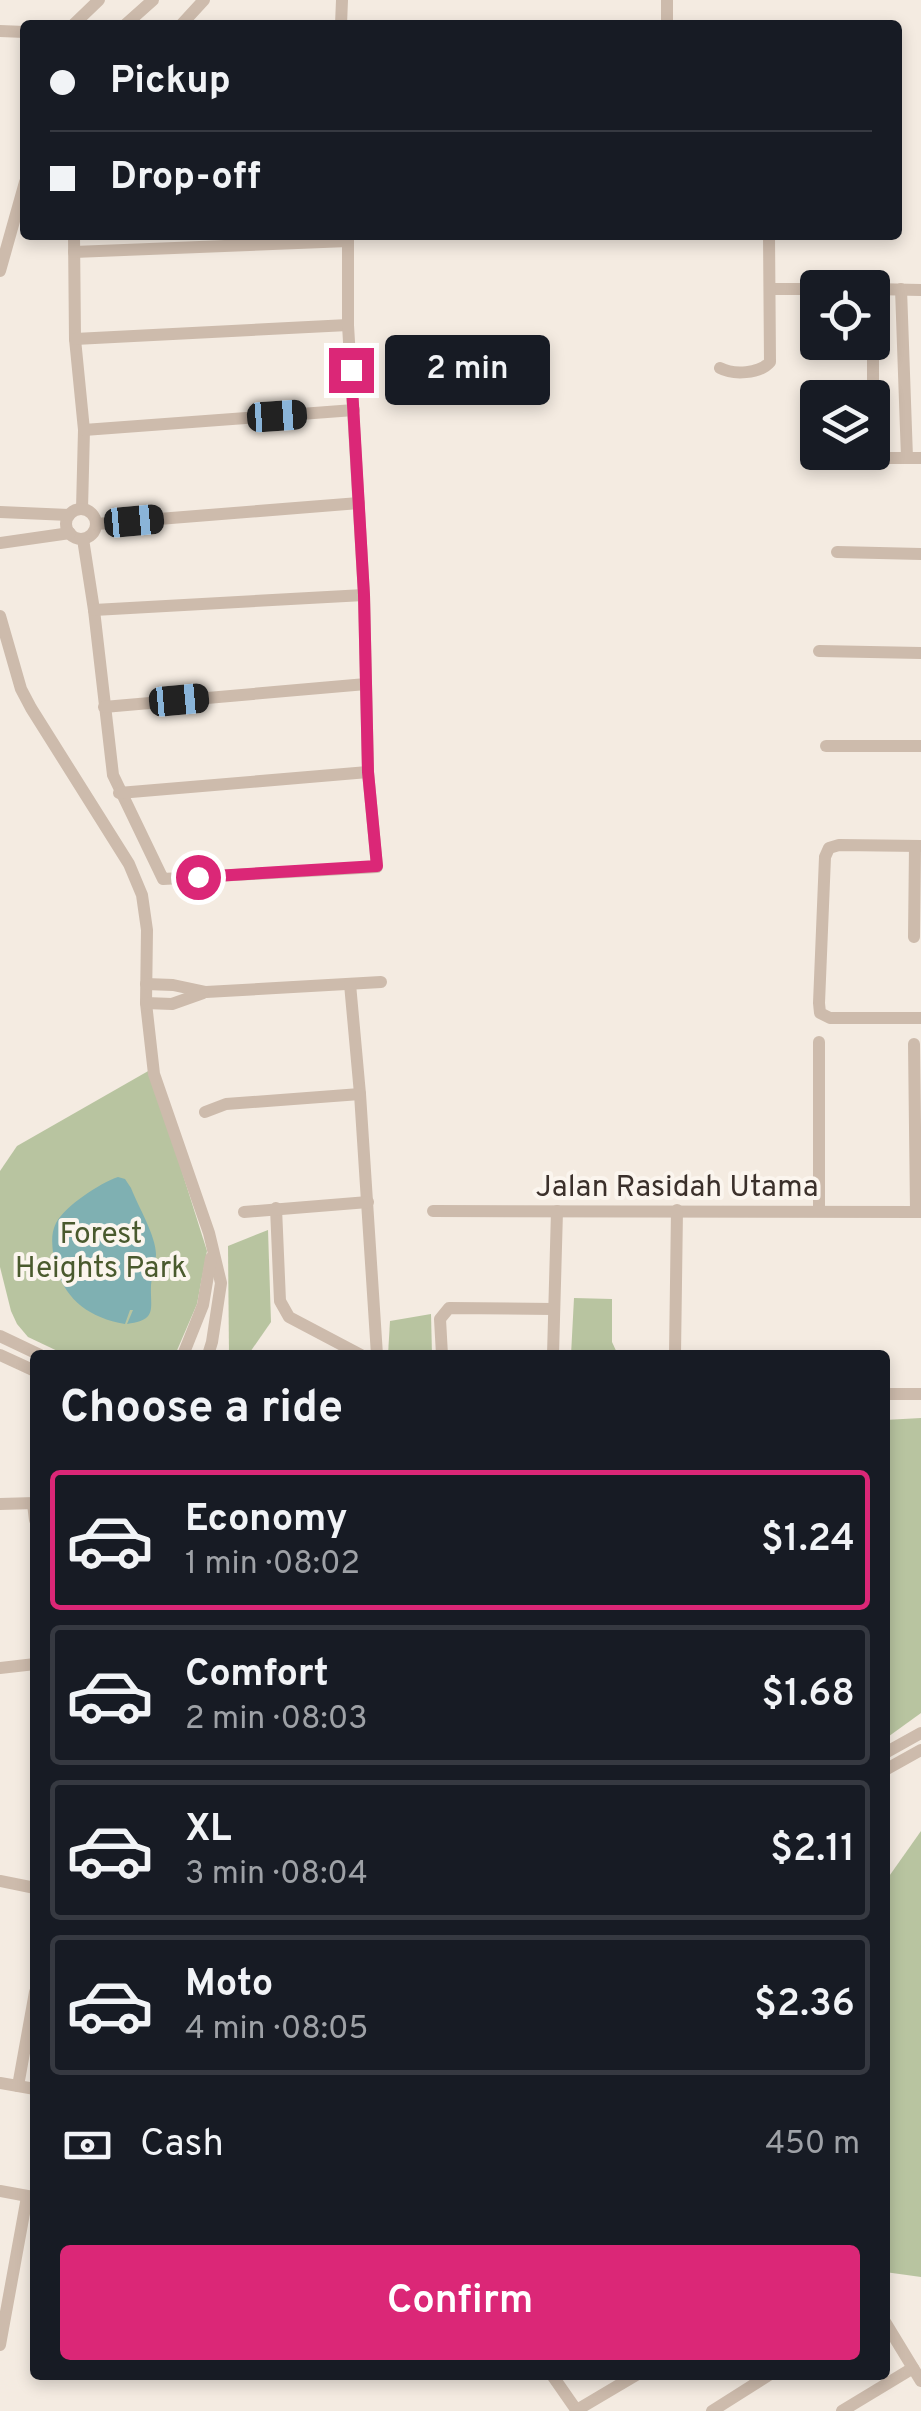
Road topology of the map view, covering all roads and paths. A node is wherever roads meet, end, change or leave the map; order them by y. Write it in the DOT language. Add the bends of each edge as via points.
graph roads {
  1 [pos="99,0"];
  2 [pos="153,0"];
  3 [pos="204,0"];
  4 [pos="78,20"];
  5 [pos="131,20"];
  6 [pos="186,20"];
  7 [pos="20,200"];
  8 [pos="74,240"];
  9 [pos="309,240"];
  10 [pos="348,240"];
  11 [pos="769,240"];
  12 [pos="74,252"];
  13 [pos="0,270"];
  14 [pos="770,289"];
  15 [pos="800,289"];
  16 [pos="890,290"];
  17 [pos="901,290"];
  18 [pos="921,290"];
  19 [pos="348,325"];
  20 [pos="75,339"];
  21 [pos="720,368"];
  22 [pos="354,410"];
  23 [pos="84,430"];
  24 [pos="914,458"];
  25 [pos="359,503"];
  26 [pos="0,512"];
  27 [pos="76,512"];
  28 [pos="96,524"];
  29 [pos="76,536"];
  30 [pos="0,543"];
  31 [pos="837,552"];
  32 [pos="921,554"];
  33 [pos="364,595"];
  34 [pos="94,610"];
  35 [pos="0,616"];
  36 [pos="819,651"];
  37 [pos="921,653"];
  38 [pos="366,684"];
  39 [pos="104,707"];
  40 [pos="826,746"];
  41 [pos="921,746"];
  42 [pos="368,772"];
  43 [pos="120,793"];
  44 [pos="918,846"];
  45 [pos="914,937"];
  46 [pos="382,982"];
  47 [pos="146,984"];
  48 [pos="350,984"];
  49 [pos="206,992"];
  50 [pos="146,1003"];
  51 [pos="921,1018"];
  52 [pos="819,1042"];
  53 [pos="914,1044"];
  54 [pos="360,1094"];
  55 [pos="204,1112"];
  56 [pos="368,1202"];
  57 [pos="276,1208"];
  58 [pos="433,1210"];
  59 [pos="678,1210"];
  60 [pos="819,1210"];
  61 [pos="557,1211"];
  62 [pos="244,1212"];
  63 [pos="918,1212"];
  64 [pos="212,1251"];
  65 [pos="553,1309"];
  66 [pos="0,1336"];
  67 [pos="30,1350"];
  68 [pos="185,1350"];
  69 [pos="210,1350"];
  70 [pos="351,1350"];
  71 [pos="377,1350"];
  72 [pos="442,1350"];
  73 [pos="553,1350"];
  74 [pos="675,1350"];
  75 [pos="0,1355"];
  76 [pos="30,1369"];
  77 [pos="890,1394"];
  78 [pos="921,1394"];
  79 [pos="0,1504"];
  80 [pos="30,1504"];
  81 [pos="30,1665"];
  82 [pos="0,1668"];
  83 [pos="921,1733"];
  84 [pos="890,1750"];
  85 [pos="921,1750"];
  86 [pos="890,1767"];
  87 [pos="0,1881"];
  88 [pos="30,1887"];
  89 [pos="30,2020"];
  90 [pos="0,2082"];
  91 [pos="18,2086"];
  92 [pos="30,2088"];
  93 [pos="0,2191"];
  94 [pos="30,2197"];
  95 [pos="30,2201"];
  96 [pos="5,2294"];
  97 [pos="890,2331"];
  98 [pos="0,2346"];
  99 [pos="912,2368"];
  100 [pos="556,2380"];
  101 [pos="628,2380"];
  102 [pos="760,2380"];
  103 [pos="921,2381"];
  104 [pos="577,2410"];
  105 [pos="712,2411"];
  106 [pos="842,2411"];
  1 -- 4 [label="street"];
  2 -- 5 [label="street"];
  3 -- 6 [label="street"];
  7 -- 13 [label="street"];
  8 -- 12 [label="street"];
  9 -- 12 [label="street"];
  10 -- 19 [label="street"];
  11 -- 14 [label="street"];
  12 -- 20 [label="street"];
  14 -- 15 [label="street"];
  14 -- 21 [label="street" via="770,362 764,368"];
  16 -- 17 [label="street"];
  17 -- 18 [label="street"];
  17 -- 24 [label="street"];
  19 -- 20 [label="street"];
  19 -- 22 [label="street"];
  20 -- 23 [label="street"];
  22 -- 23 [label="street"];
  22 -- 25 [label="street"];
  23 -- 27 [label="street"];
  25 -- 28 [label="street"];
  25 -- 33 [label="street"];
  26 -- 27 [label="street"];
  27 -- 28 [label="street" via="90,512"];
  27 -- 29 [label="street" via="66,524"];
  28 -- 29 [label="street" via="94,532"];
  29 -- 30 [label="street"];
  29 -- 34 [label="street"];
  31 -- 32 [label="street"];
  33 -- 34 [label="street"];
  33 -- 38 [label="street"];
  34 -- 39 [label="street"];
  35 -- 47 [label="street" via="31,708 130,864 147,930"];
  36 -- 37 [label="street"];
  38 -- 39 [label="street"];
  38 -- 42 [label="street"];
  39 -- 43 [label="street"];
  40 -- 41 [label="street"];
  42 -- 43 [label="street"];
  42 -- 43 [label="street" via="377,866 163,879"];
  44 -- 45 [label="street"];
  44 -- 51 [label="street" via="829,848 819,1003 820,1013 830,1018"];
  46 -- 48 [label="street"];
  47 -- 49 [label="street"];
  47 -- 50 [label="street"];
  48 -- 49 [label="street"];
  48 -- 54 [label="street"];
  49 -- 50 [label="street" via="172,1004"];
  50 -- 64 [label="street" via="154,1074"];
  52 -- 60 [label="street"];
  53 -- 63 [label="street"];
  54 -- 55 [label="street" via="226,1104"];
  54 -- 56 [label="street"];
  56 -- 57 [label="street"];
  56 -- 71 [label="street"];
  57 -- 62 [label="street"];
  57 -- 70 [label="street" via="283,1310"];
  58 -- 61 [label="street, Jalan Rasidah Utama"];
  59 -- 60 [label="street, Jalan Rasidah Utama"];
  59 -- 61 [label="street, Jalan Rasidah Utama"];
  59 -- 74 [label="street"];
  60 -- 63 [label="street, Jalan Rasidah Utama"];
  61 -- 65 [label="street"];
  64 -- 68 [label="street"];
  64 -- 69 [label="street" via="221,1283"];
  65 -- 72 [label="street" via="449,1308 440,1319"];
  65 -- 73 [label="street"];
  66 -- 67 [label="street"];
  75 -- 76 [label="street"];
  77 -- 78 [label="street"];
  79 -- 80 [label="street"];
  81 -- 82 [label="street"];
  83 -- 84 [label="street"];
  85 -- 86 [label="street"];
  87 -- 88 [label="street"];
  89 -- 91 [label="street"];
  90 -- 91 [label="street"];
  91 -- 92 [label="street"];
  93 -- 94 [label="street"];
  95 -- 96 [label="street"];
  96 -- 98 [label="street"];
  97 -- 99 [label="street"];
  99 -- 103 [label="street"];
  99 -- 106 [label="street"];
  100 -- 104 [label="street"];
  101 -- 104 [label="street"];
  102 -- 105 [label="street"];
}
